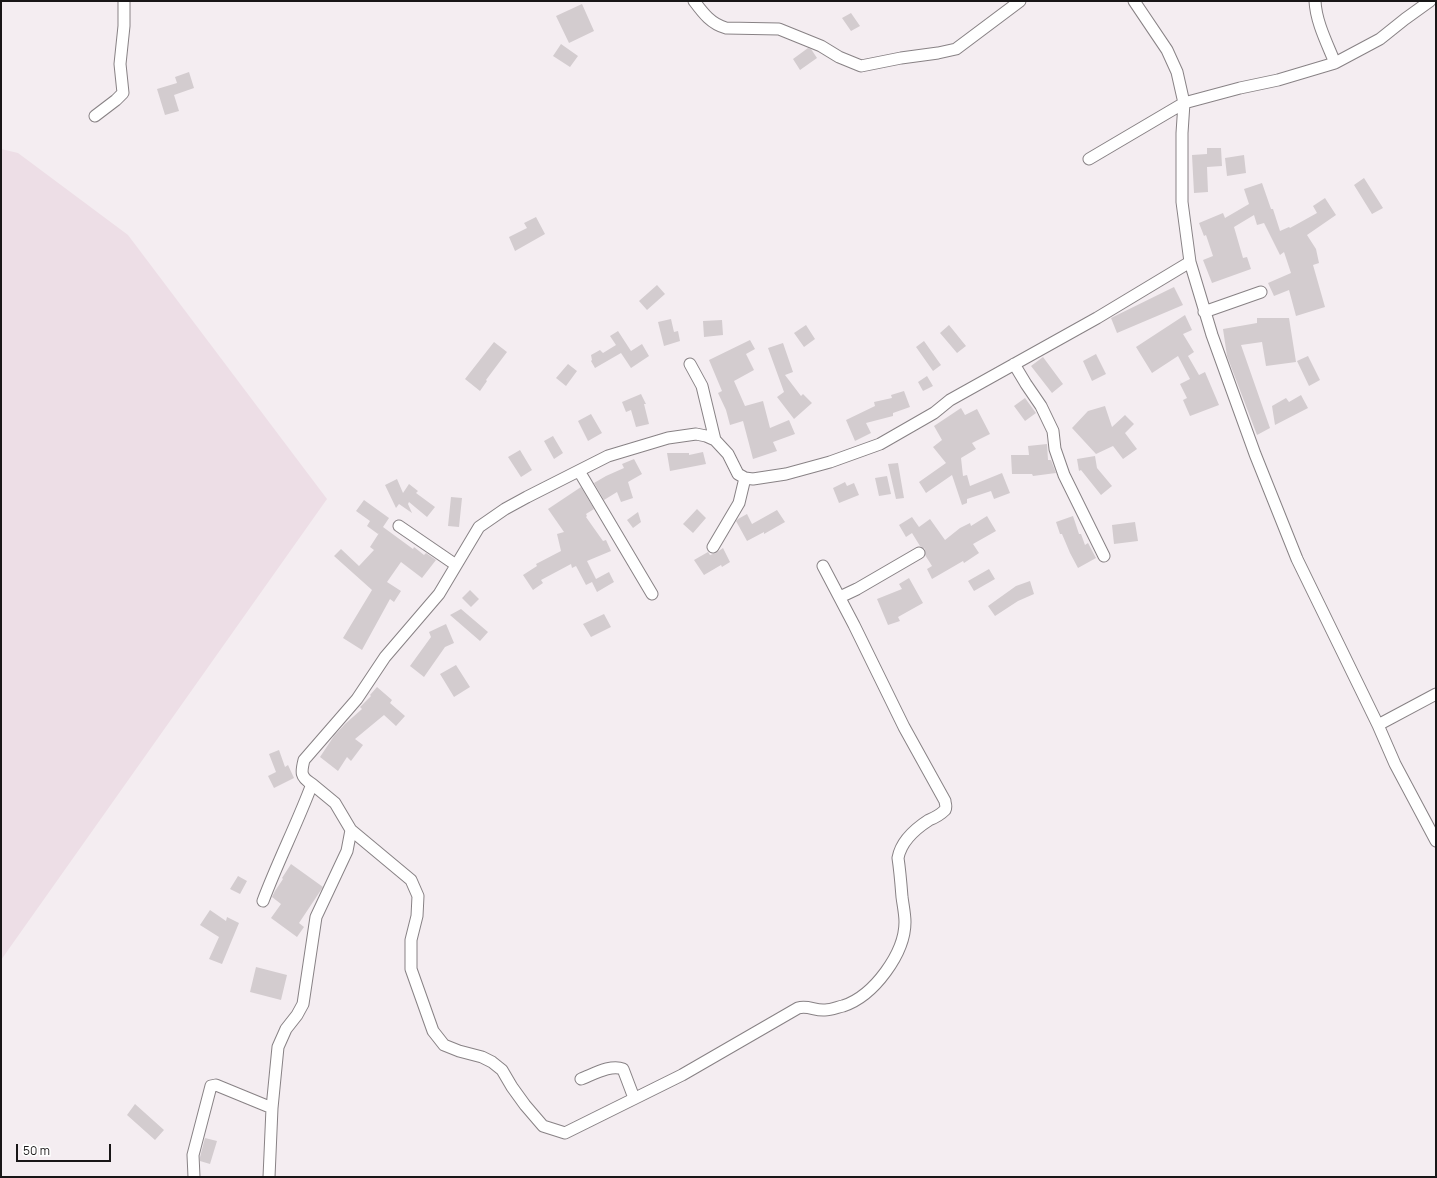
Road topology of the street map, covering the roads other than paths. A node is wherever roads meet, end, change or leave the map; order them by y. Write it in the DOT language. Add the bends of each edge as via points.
graph roads {
  1 [pos="124,1"];
  2 [pos="694,1"];
  3 [pos="1020,1"];
  4 [pos="1134,1"];
  5 [pos="1315,1"];
  6 [pos="1430,1"];
  7 [pos="1335,63"];
  8 [pos="1184,103"];
  9 [pos="95,116"];
  10 [pos="1089,159"];
  11 [pos="1190,262"];
  12 [pos="1261,292"];
  13 [pos="1204,312"];
  14 [pos="690,364"];
  15 [pos="1014,364"];
  16 [pos="715,440"];
  17 [pos="579,471"];
  18 [pos="746,478"];
  19 [pos="398,526"];
  20 [pos="713,547"];
  21 [pos="919,553"];
  22 [pos="1104,556"];
  23 [pos="456,565"];
  24 [pos="823,566"];
  25 [pos="652,594"];
  26 [pos="840,598"];
  27 [pos="1436,694"];
  28 [pos="1378,724"];
  29 [pos="312,784"];
  30 [pos="351,830"];
  31 [pos="1436,841"];
  32 [pos="263,901"];
  33 [pos="582,1079"];
  34 [pos="634,1098"];
  35 [pos="272,1108"];
  36 [pos="194,1177"];
  37 [pos="269,1177"];
  1 -- 9 [label="street" via="120,64 123,93"];
  2 -- 3 [label="street" via="710,21 718,26 732,29 779,30 821,46 861,66 956,49"];
  4 -- 8 [label="street" via="1167,50 1178,72"];
  5 -- 7 [label="street" via="1315,9"];
  6 -- 7 [label="street" via="1380,39"];
  7 -- 8 [label="street"];
  8 -- 10 [label="street"];
  8 -- 11 [label="street" via="1182,202"];
  11 -- 13 [label="street"];
  11 -- 15 [label="street"];
  12 -- 13 [label="street"];
  13 -- 28 [label="street" via="1254,454 1278,513"];
  14 -- 16 [label="street" via="702,386"];
  15 -- 18 [label="street" via="880,444 786,474 758,479"];
  15 -- 22 [label="street" via="1041,406 1053,431 1055,449 1064,475"];
  16 -- 17 [label="street" via="696,434 668,438 608,456"];
  16 -- 18 [label="street" via="728,454 738,474"];
  17 -- 23 [label="street" via="505,509 479,527"];
  17 -- 25 [label="street"];
  18 -- 20 [label="street" via="739,503"];
  19 -- 23 [label="street"];
  21 -- 26 [label="street"];
  23 -- 29 [label="street" via="439,594 385,657 356,699 304,760 301,772 305,780"];
  24 -- 26 [label="street"];
  26 -- 34 [label="street" via="946,807 903,842 900,850 898,858 905,921 904,936 898,952 888,970 865,994 855,1000 826,1010 805,1006 798,1008 682,1075"];
  27 -- 28 [label="street"];
  28 -- 31 [label="street" via="1395,764"];
  29 -- 30 [label="street" via="335,803"];
  29 -- 32 [label="street" via="300,818 273,873"];
  30 -- 34 [label="street" via="411,880 418,896 417,916 411,940 411,969 433,1031 444,1045 492,1062 502,1070 525,1105 543,1126 565,1133"];
  30 -- 35 [label="street" via="347,851 316,917 303,1004 286,1029 278,1047"];
  33 -- 34 [label="street" via="619,1067 623,1069"];
  35 -- 36 [label="street" via="216,1085 211,1086 193,1155"];
  35 -- 37 [label="street"];
}
